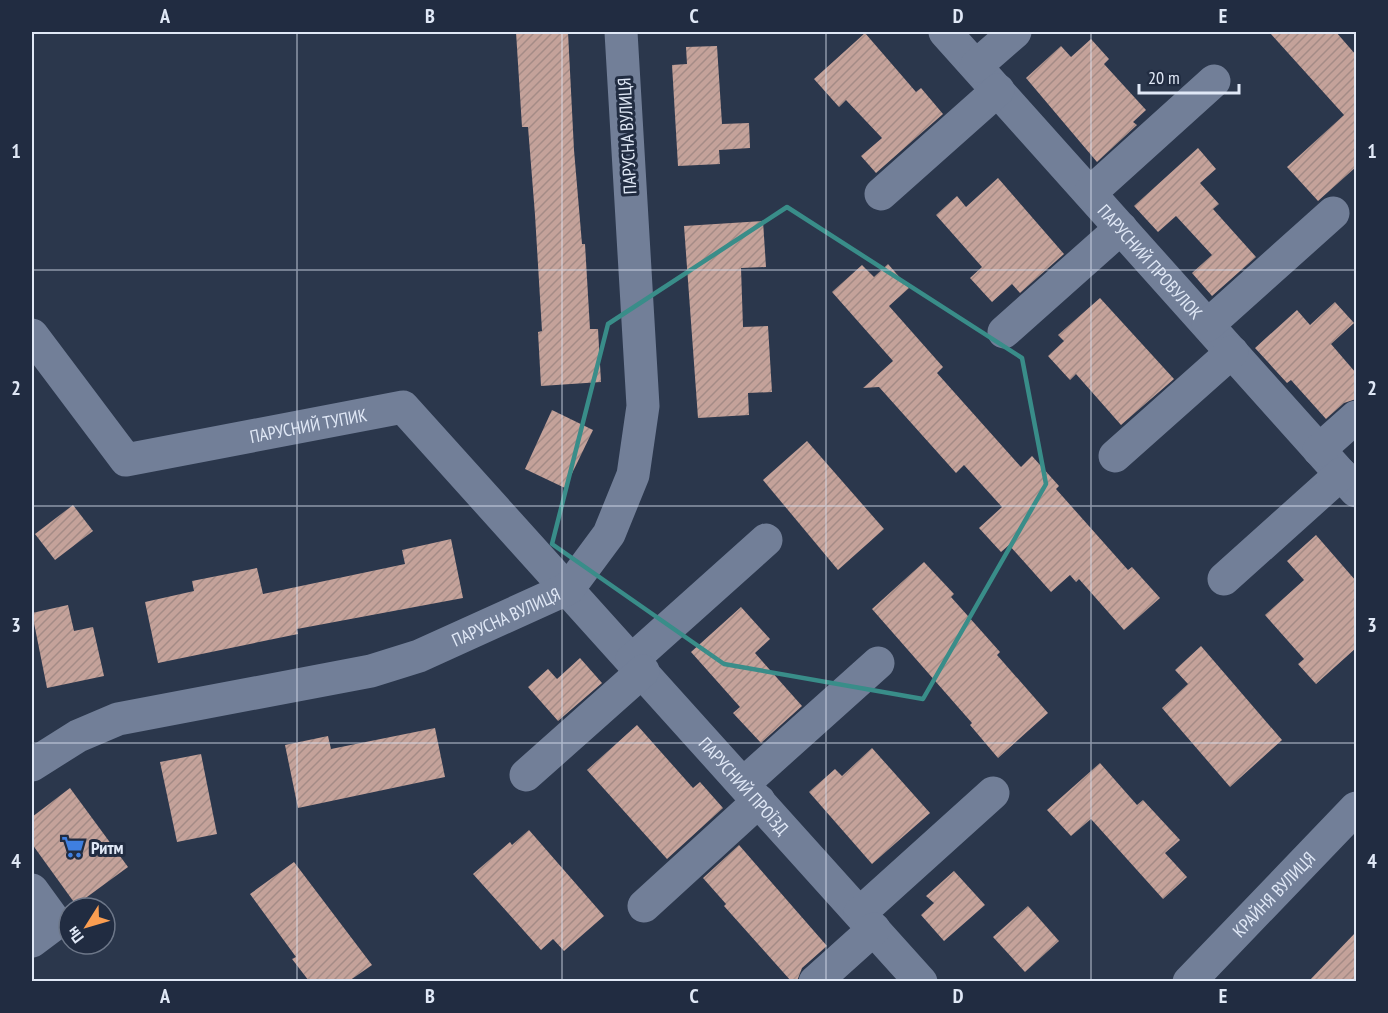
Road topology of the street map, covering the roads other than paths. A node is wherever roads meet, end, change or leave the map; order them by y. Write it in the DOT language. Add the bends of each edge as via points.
graph roads {
  1 [pos="621,32"];
  2 [pos="945,32"];
  3 [pos="1015,32"];
  4 [pos="976,66"];
  5 [pos="1215,81"];
  6 [pos="998,90"];
  7 [pos="1090,193"];
  8 [pos="881,194"];
  9 [pos="1333,213"];
  10 [pos="1121,228"];
  11 [pos="1208,325"];
  12 [pos="1004,332"];
  13 [pos="32,335"];
  14 [pos="1232,352"];
  15 [pos="1356,417"];
  16 [pos="1320,450"];
  17 [pos="1115,456"];
  18 [pos="1349,482"];
  19 [pos="766,540"];
  20 [pos="1224,579"];
  21 [pos="569,588"];
  22 [pos="878,663"];
  23 [pos="638,665"];
  24 [pos="32,765"];
  25 [pos="526,775"];
  26 [pos="751,793"];
  27 [pos="993,793"];
  28 [pos="1356,808"];
  29 [pos="32,890"];
  30 [pos="644,906"];
  31 [pos="867,921"];
  32 [pos="32,941"];
  33 [pos="815,981"];
  34 [pos="921,981"];
  35 [pos="1189,981"];
  1 -- 21 [label="street, ПАРУСНА ВУЛИЦЯ" via="643,406 633,475 609,534"];
  2 -- 4 [label="street, ПАРУСНИЙ ПРОВУЛОК"];
  3 -- 4 [label="street"];
  4 -- 6 [label="street, ПАРУСНИЙ ПРОВУЛОК"];
  5 -- 7 [label="street"];
  6 -- 7 [label="street, ПАРУСНИЙ ПРОВУЛОК"];
  6 -- 8 [label="street"];
  7 -- 10 [label="street, ПАРУСНИЙ ПРОВУЛОК"];
  9 -- 11 [label="street"];
  10 -- 11 [label="street, ПАРУСНИЙ ПРОВУЛОК"];
  10 -- 12 [label="street"];
  11 -- 14 [label="street, ПАРУСНИЙ ПРОВУЛОК"];
  13 -- 21 [label="street, ПАРУСНИЙ ТУПИК" via="126,460 403,407"];
  14 -- 16 [label="street, ПАРУСНИЙ ПРОВУЛОК"];
  14 -- 17 [label="street"];
  15 -- 16 [label="street"];
  16 -- 18 [label="street, ПАРУСНИЙ ПРОВУЛОК"];
  18 -- 20 [label="street"];
  19 -- 23 [label="street"];
  21 -- 23 [label="street, ПАРУСНИЙ ПРОЇЗД"];
  21 -- 24 [label="street, ПАРУСНА ВУЛИЦЯ" via="419,656 371,671 118,719 78,736"];
  22 -- 26 [label="street"];
  23 -- 25 [label="street"];
  23 -- 26 [label="street, ПАРУСНИЙ ПРОЇЗД"];
  26 -- 30 [label="street"];
  26 -- 31 [label="street, ПАРУСНИЙ ПРОЇЗД"];
  27 -- 31 [label="street"];
  28 -- 35 [label="street, КРАЙНЯ ВУЛИЦЯ"];
  29 -- 32 [label="street" via="56,923"];
  31 -- 33 [label="street"];
  31 -- 34 [label="street, ПАРУСНИЙ ПРОЇЗД"];
}
